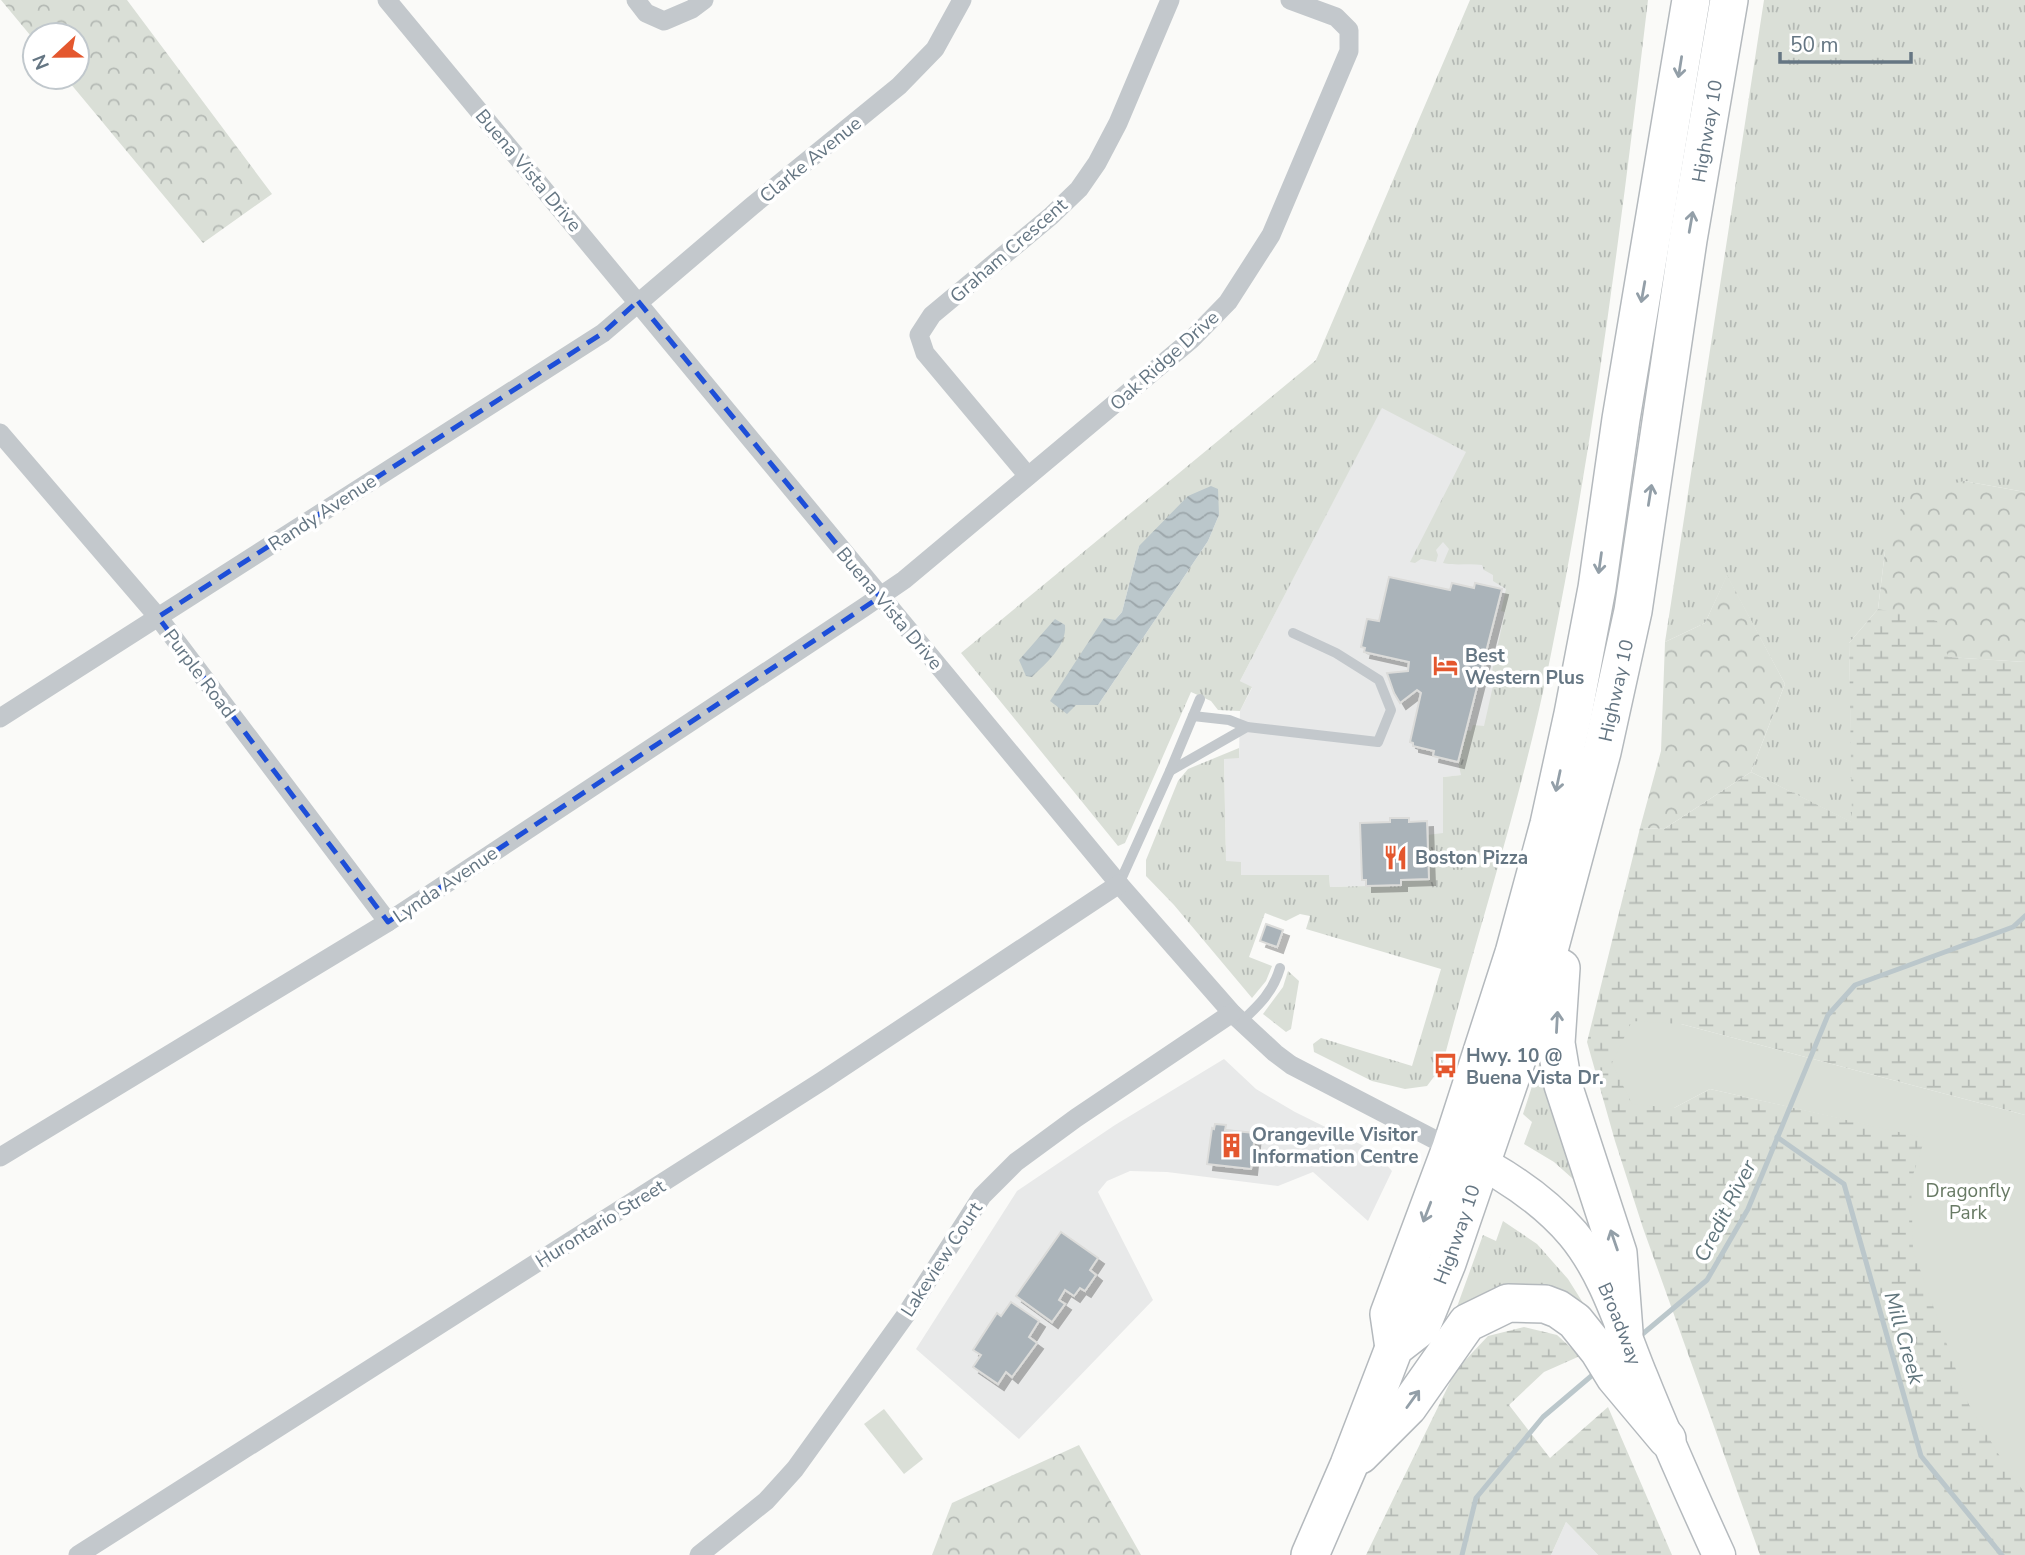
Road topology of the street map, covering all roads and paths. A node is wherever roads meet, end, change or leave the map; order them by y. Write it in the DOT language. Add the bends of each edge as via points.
graph roads {
  1 [pos="387,0"];
  2 [pos="636,0"];
  3 [pos="704,0"];
  4 [pos="962,0"];
  5 [pos="1170,0"];
  6 [pos="1290,0"];
  7 [pos="1691,0"];
  8 [pos="1729,0"];
  9 [pos="638,301"];
  10 [pos="0,433"];
  11 [pos="1028,476"];
  12 [pos="880,597"];
  13 [pos="158,617"];
  14 [pos="1293,633"];
  15 [pos="1200,699"];
  16 [pos="1193,716"];
  17 [pos="0,718"];
  18 [pos="1247,727"];
  19 [pos="1171,771"];
  20 [pos="1119,884"];
  21 [pos="1565,885"];
  22 [pos="388,922"];
  23 [pos="1280,968"];
  24 [pos="1236,1017"];
  25 [pos="1466,1155"];
  26 [pos="0,1157"];
  27 [pos="1618,1355"];
  28 [pos="1667,1439"];
  29 [pos="1349,1465"];
  30 [pos="78,1555"];
  31 [pos="699,1555"];
  32 [pos="1310,1555"];
  33 [pos="1718,1555"];
  1 -- 9 [label="street, Buena Vista Drive"];
  2 -- 3 [label="street" via="646,13 664,21"];
  4 -- 9 [label="street, Clarke Avenue" via="935,49 899,86"];
  5 -- 11 [label="street, Graham Crescent" via="1118,124 1079,189 932,315 919,335 925,353"];
  6 -- 11 [label="street, Oak Ridge Drive" via="1336,17 1349,30 1349,51 1270,235 1228,302 1192,339"];
  7 -- 25 [label="highway, Highway 10, one-way" via="1573,714"];
  21 -- 8 [label="highway, Highway 10, one-way" via="1602,752 1633,611"];
  9 -- 12 [label="street, Buena Vista Drive"];
  9 -- 13 [label="street, Randy Avenue" via="603,333"];
  10 -- 13 [label="street, Purple Road"];
  11 -- 12 [label="street, Oak Ridge Drive"];
  12 -- 20 [label="street, Buena Vista Drive"];
  12 -- 22 [label="street, Lynda Avenue"];
  13 -- 17 [label="street, Randy Avenue"];
  13 -- 22 [label="street, Purple Road"];
  14 -- 18 [label="lane" via="1379,680 1391,710 1378,742"];
  15 -- 16 [label="lane"];
  16 -- 18 [label="lane"];
  16 -- 19 [label="lane"];
  18 -- 19 [label="lane"];
  19 -- 20 [label="lane"];
  20 -- 24 [label="street, Buena Vista Drive"];
  20 -- 30 [label="street, Hurontario Street" via="778,1109"];
  21 -- 25 [label="highway, Highway 10" via="1530,1021"];
  27 -- 21 [label="highway, one-way" via="1618,1253 1566,1096 1556,1043"];
  22 -- 26 [label="street, Lynda Avenue"];
  23 -- 24 [label="lane" via="1266,999"];
  24 -- 25 [label="street, Buena Vista Drive" via="1291,1065"];
  24 -- 31 [label="street, Lakeview Court" via="1076,1118 1016,1162 982,1196 905,1316 795,1469 766,1501"];
  25 -- 27 [label="main road, Broadway" via="1517,1184 1551,1210 1574,1236 1597,1270"];
  25 -- 29 [label="highway, Highway 10" via="1447,1263 1421,1327 1394,1348"];
  27 -- 28 [label="highway"];
  29 -- 27 [label="highway, one-way" via="1408,1407 1467,1323 1508,1303 1558,1309"];
  28 -- 33 [label="main road"];
  29 -- 32 [label="highway, Highway 10"];
}
